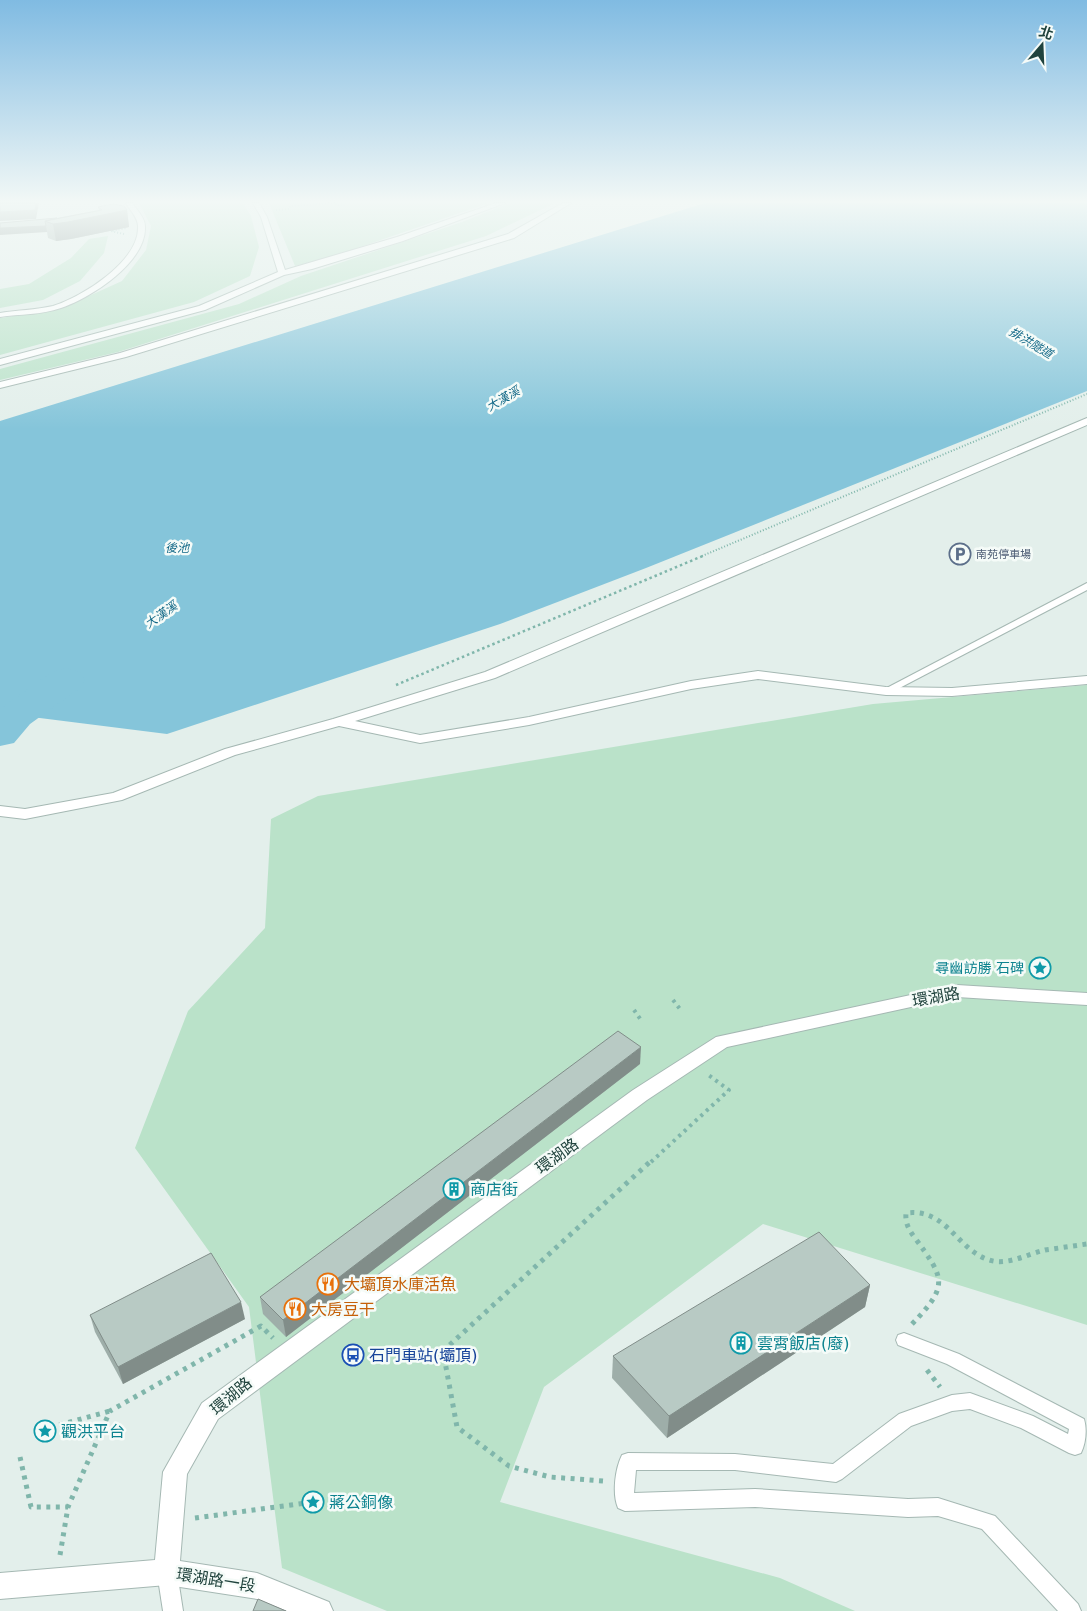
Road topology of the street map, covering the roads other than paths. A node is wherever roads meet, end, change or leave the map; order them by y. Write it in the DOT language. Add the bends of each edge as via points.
graph roads {
  1 [pos="108,278"];
  2 [pos="272,278"];
  3 [pos="378,278"];
  4 [pos="0,315"];
  5 [pos="0,362"];
  6 [pos="0,385"];
  7 [pos="1087,422"];
  8 [pos="1087,586"];
  9 [pos="1087,680"];
  10 [pos="886,691"];
  11 [pos="338,722"];
  12 [pos="0,811"];
  13 [pos="1087,999"];
  14 [pos="904,1340"];
  15 [pos="167,1572"];
  16 [pos="0,1586"];
  17 [pos="173,1611"];
  18 [pos="320,1611"];
  19 [pos="1071,1611"];
  1 -- 4 [label="street" via="75,301 55,308"];
  2 -- 5 [label="street" via="202,308"];
  3 -- 6 [label="street" via="124,355"];
  7 -- 11 [label="street" via="490,675"];
  8 -- 10 [label="lane"];
  9 -- 10 [label="street" via="952,692"];
  10 -- 11 [label="street" via="758,675 692,685 529,721 420,739"];
  11 -- 12 [label="street" via="230,752 117,797 25,814"];
  13 -- 15 [label="street, 環湖路" via="957,991 722,1042 640,1095 210,1411 175,1472"];
  14 -- 19 [label="lane" via="953,1359 1078,1425 1075,1447 1027,1422 970,1400 905,1420 836,1474 735,1462 628,1461 625,1502 755,1498 938,1507 988,1522"];
  15 -- 16 [label="street, 環湖路一段"];
  15 -- 17 [label="lane"];
  15 -- 18 [label="street, 環湖路一段" via="257,1586"];
}
